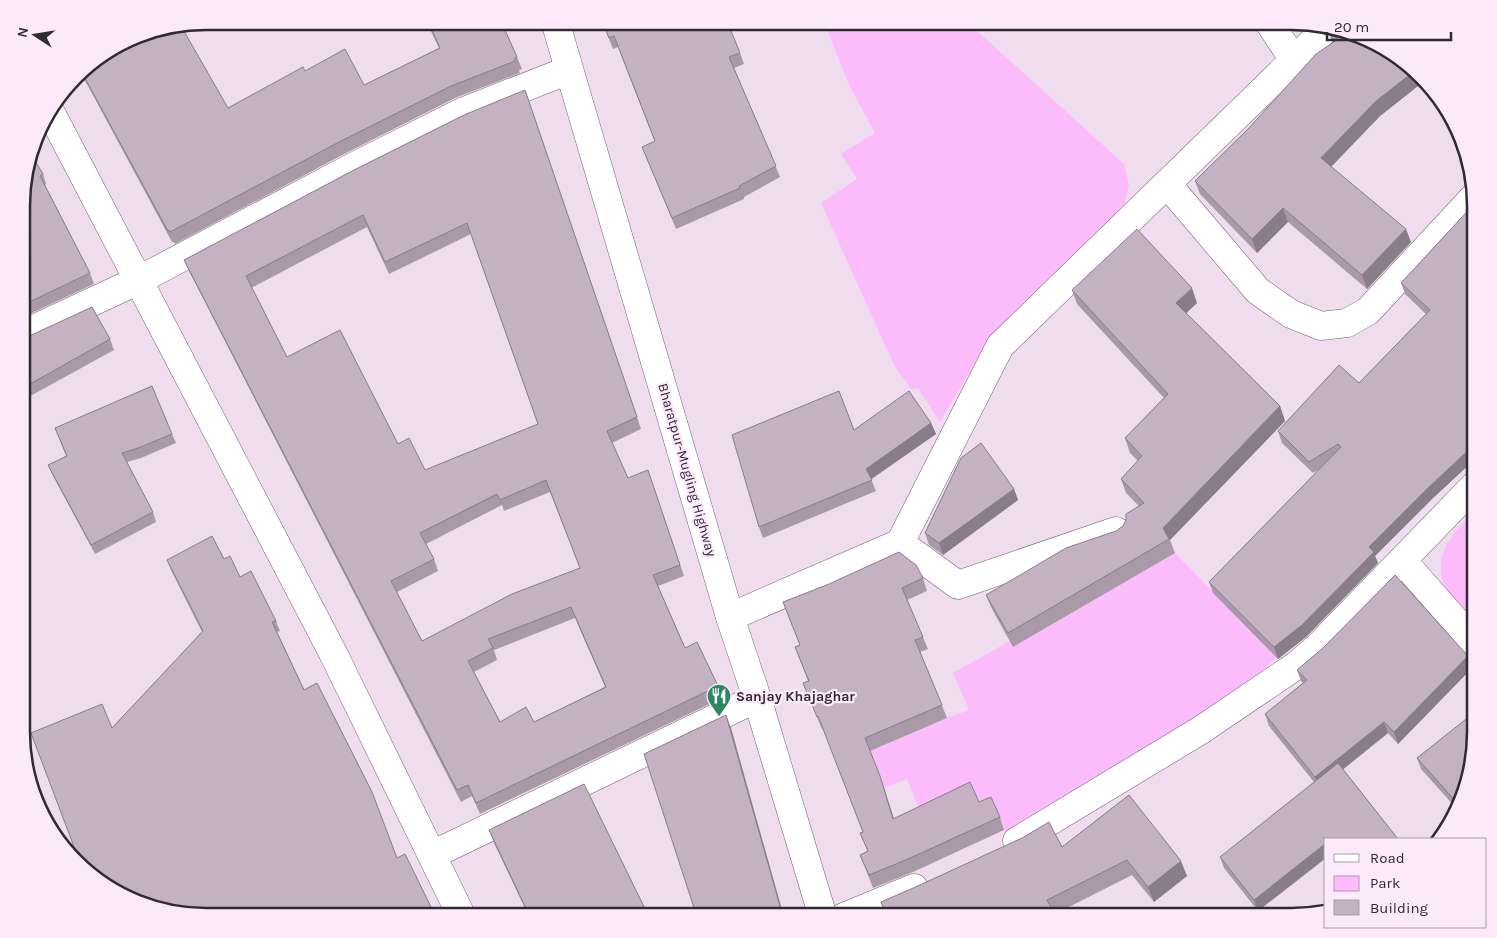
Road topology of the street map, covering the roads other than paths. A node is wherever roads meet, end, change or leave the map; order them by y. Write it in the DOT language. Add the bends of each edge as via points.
graph roads {
  1 [pos="558,30"];
  2 [pos="1274,30"];
  3 [pos="1322,33"];
  4 [pos="1294,60"];
  5 [pos="569,70"];
  6 [pos="54,118"];
  7 [pos="1167,184"];
  8 [pos="1467,205"];
  9 [pos="139,280"];
  10 [pos="30,331"];
  11 [pos="1467,493"];
  12 [pos="1116,531"];
  13 [pos="900,543"];
  14 [pos="1402,560"];
  15 [pos="730,617"];
  16 [pos="1467,633"];
  17 [pos="757,698"];
  18 [pos="996,851"];
  19 [pos="432,855"];
  20 [pos="936,879"];
  21 [pos="458,908"];
  22 [pos="821,908"];
  23 [pos="864,908"];
  1 -- 5 [label="street, Bharatpur-Mugling Highway"];
  2 -- 4 [label="street"];
  3 -- 4 [label="street"];
  4 -- 7 [label="street"];
  5 -- 9 [label="street" via="462,112"];
  5 -- 15 [label="street, Bharatpur-Mugling Highway"];
  6 -- 9 [label="street"];
  7 -- 8 [label="street" via="1258,291 1291,314 1321,326 1347,323 1368,310"];
  7 -- 13 [label="street" via="1000,346"];
  9 -- 10 [label="street"];
  9 -- 19 [label="street" via="334,655"];
  11 -- 14 [label="street"];
  12 -- 13 [label="street" via="958,585"];
  13 -- 15 [label="street"];
  14 -- 16 [label="street"];
  14 -- 18 [label="street" via="1297,665 1202,730"];
  15 -- 17 [label="street, Bharatpur-Mugling Highway"];
  17 -- 19 [label="street"];
  17 -- 22 [label="street, Bharatpur-Mugling Highway"];
  19 -- 21 [label="street"];
  20 -- 23 [label="street"];
}
